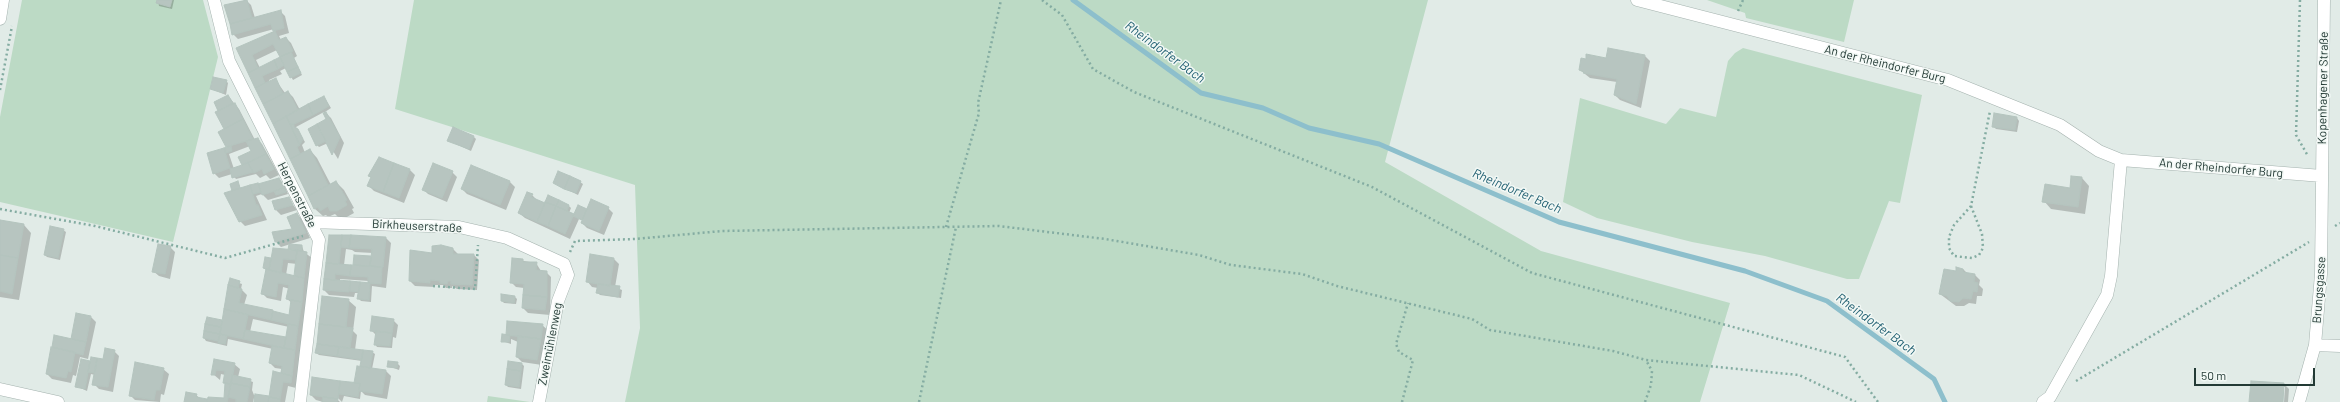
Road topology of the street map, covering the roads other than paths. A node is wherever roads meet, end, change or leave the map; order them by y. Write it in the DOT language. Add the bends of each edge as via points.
graph roads {
  1 [pos="4,0"];
  2 [pos="214,0"];
  3 [pos="1637,0"];
  4 [pos="2324,0"];
  5 [pos="0,19"];
  6 [pos="2121,160"];
  7 [pos="2322,176"];
  8 [pos="312,222"];
  9 [pos="564,264"];
  10 [pos="2315,345"];
  11 [pos="2340,346"];
  12 [pos="0,389"];
  13 [pos="58,402"];
  14 [pos="300,402"];
  15 [pos="539,402"];
  16 [pos="2043,402"];
  17 [pos="2299,402"];
  1 -- 5 [label="street"];
  2 -- 8 [label="street, Herpenstraße" via="229,61"];
  3 -- 6 [label="street, An der Rheindorfer Burg" via="1948,80 2060,125 2099,151"];
  4 -- 7 [label="street, Kopenhagener Straße"];
  6 -- 7 [label="street, An der Rheindorfer Burg"];
  6 -- 16 [label="street" via="2111,276 2107,295 2050,396"];
  7 -- 10 [label="street, Brungsgasse" via="2322,234"];
  8 -- 9 [label="street, Birkheuserstraße" via="459,227 507,238"];
  8 -- 14 [label="street, Herpenstraße" via="319,240 319,251"];
  9 -- 15 [label="street, Zweimühlenweg" via="568,275 558,301"];
  10 -- 11 [label="street"];
  10 -- 17 [label="street, Brungsgasse"];
  12 -- 13 [label="street"];
}
